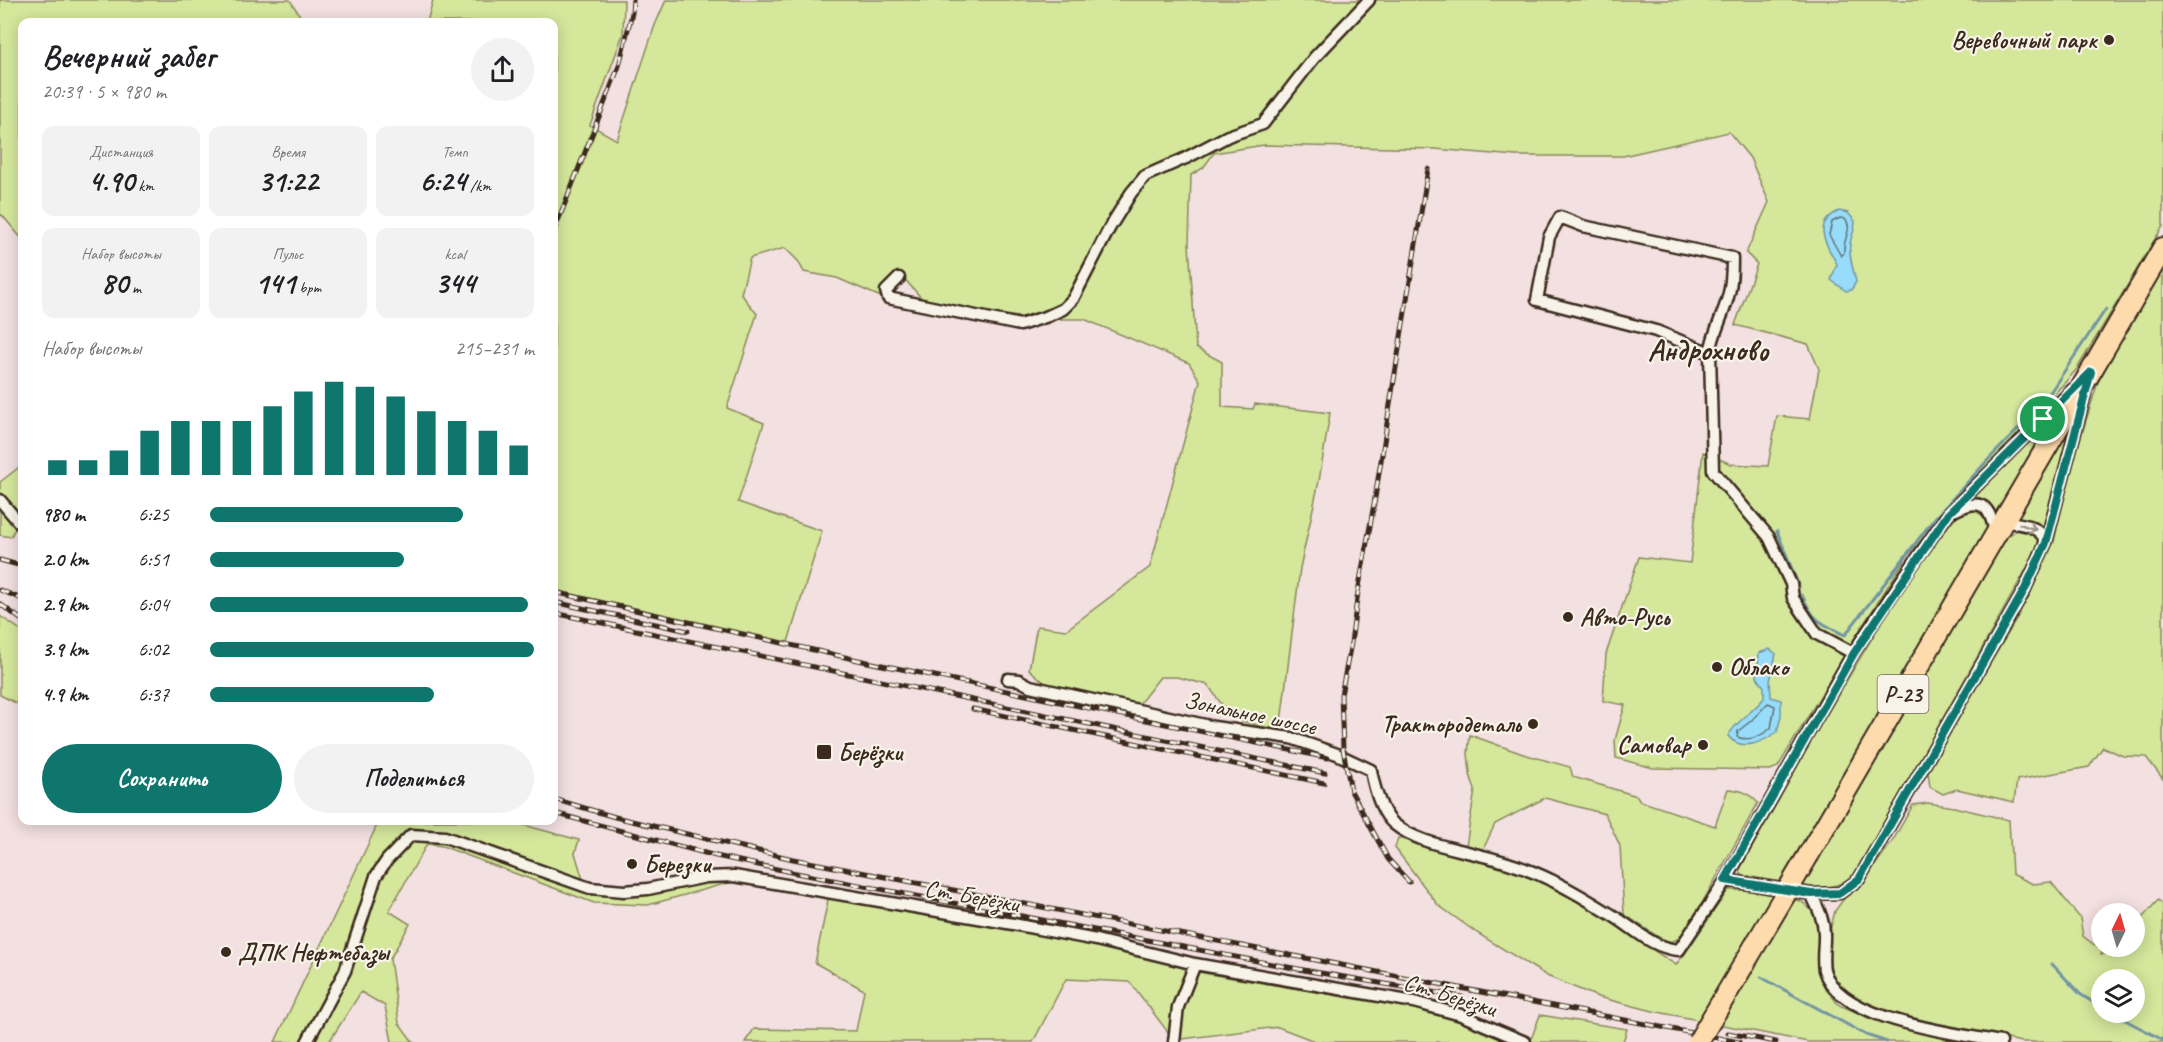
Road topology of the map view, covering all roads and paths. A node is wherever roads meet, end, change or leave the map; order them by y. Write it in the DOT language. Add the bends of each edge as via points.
graph roads {
  1 [pos="1369,0"];
  2 [pos="2163,248"];
  3 [pos="899,278"];
  4 [pos="1710,353"];
  5 [pos="2091,372"];
  6 [pos="0,500"];
  7 [pos="1948,514"];
  8 [pos="18,521"];
  9 [pos="2000,528"];
  10 [pos="2046,543"];
  11 [pos="1854,653"];
  12 [pos="1008,679"];
  13 [pos="1725,880"];
  14 [pos="1811,894"];
  15 [pos="1196,964"];
  16 [pos="307,1042"];
  17 [pos="1174,1042"];
  18 [pos="1525,1042"];
  19 [pos="1698,1042"];
  20 [pos="2001,1042"];
  1 -- 3 [label="street" via="1314,58 1263,124 1228,136 1145,176 1110,227 1081,286 1064,309 1020,325 888,298 886,291"];
  2 -- 5 [label="highway, Р-23"];
  4 -- 4 [label="street" via="1712,337 1728,298 1732,258 1583,226 1560,217 1550,237 1537,300 1656,331"];
  4 -- 11 [label="street" via="1713,471 1769,537 1791,584 1793,598 1816,634"];
  5 -- 7 [label="street"];
  5 -- 9 [label="highway, Р-23"];
  5 -- 10 [label="street"];
  6 -- 8 [label="street"];
  7 -- 9 [label="street" via="1970,504 1979,505"];
  7 -- 11 [label="street"];
  9 -- 10 [label="street, one-way" via="2021,524 2036,529"];
  9 -- 19 [label="highway, Р-23, bridge"];
  10 -- 14 [label="street" via="2025,589 1859,879 1840,893"];
  11 -- 13 [label="street"];
  12 -- 13 [label="street, Зональное шоссе" via="1203,725 1291,738 1337,754 1371,770 1385,810 1402,830 1552,880 1667,950 1680,950"];
  13 -- 14 [label="street"];
  14 -- 20 [label="street" via="1822,916 1824,968 1839,994 1877,1014 1903,1022"];
  15 -- 16 [label="street, Ст. Берёзки" via="1096,940 734,876 706,877 648,889 597,889 445,837 411,835 376,876 351,956"];
  15 -- 17 [label="street" via="1178,1007"];
  15 -- 18 [label="street, Ст. Берёзки" via="1414,1002 1461,1015"];
}
